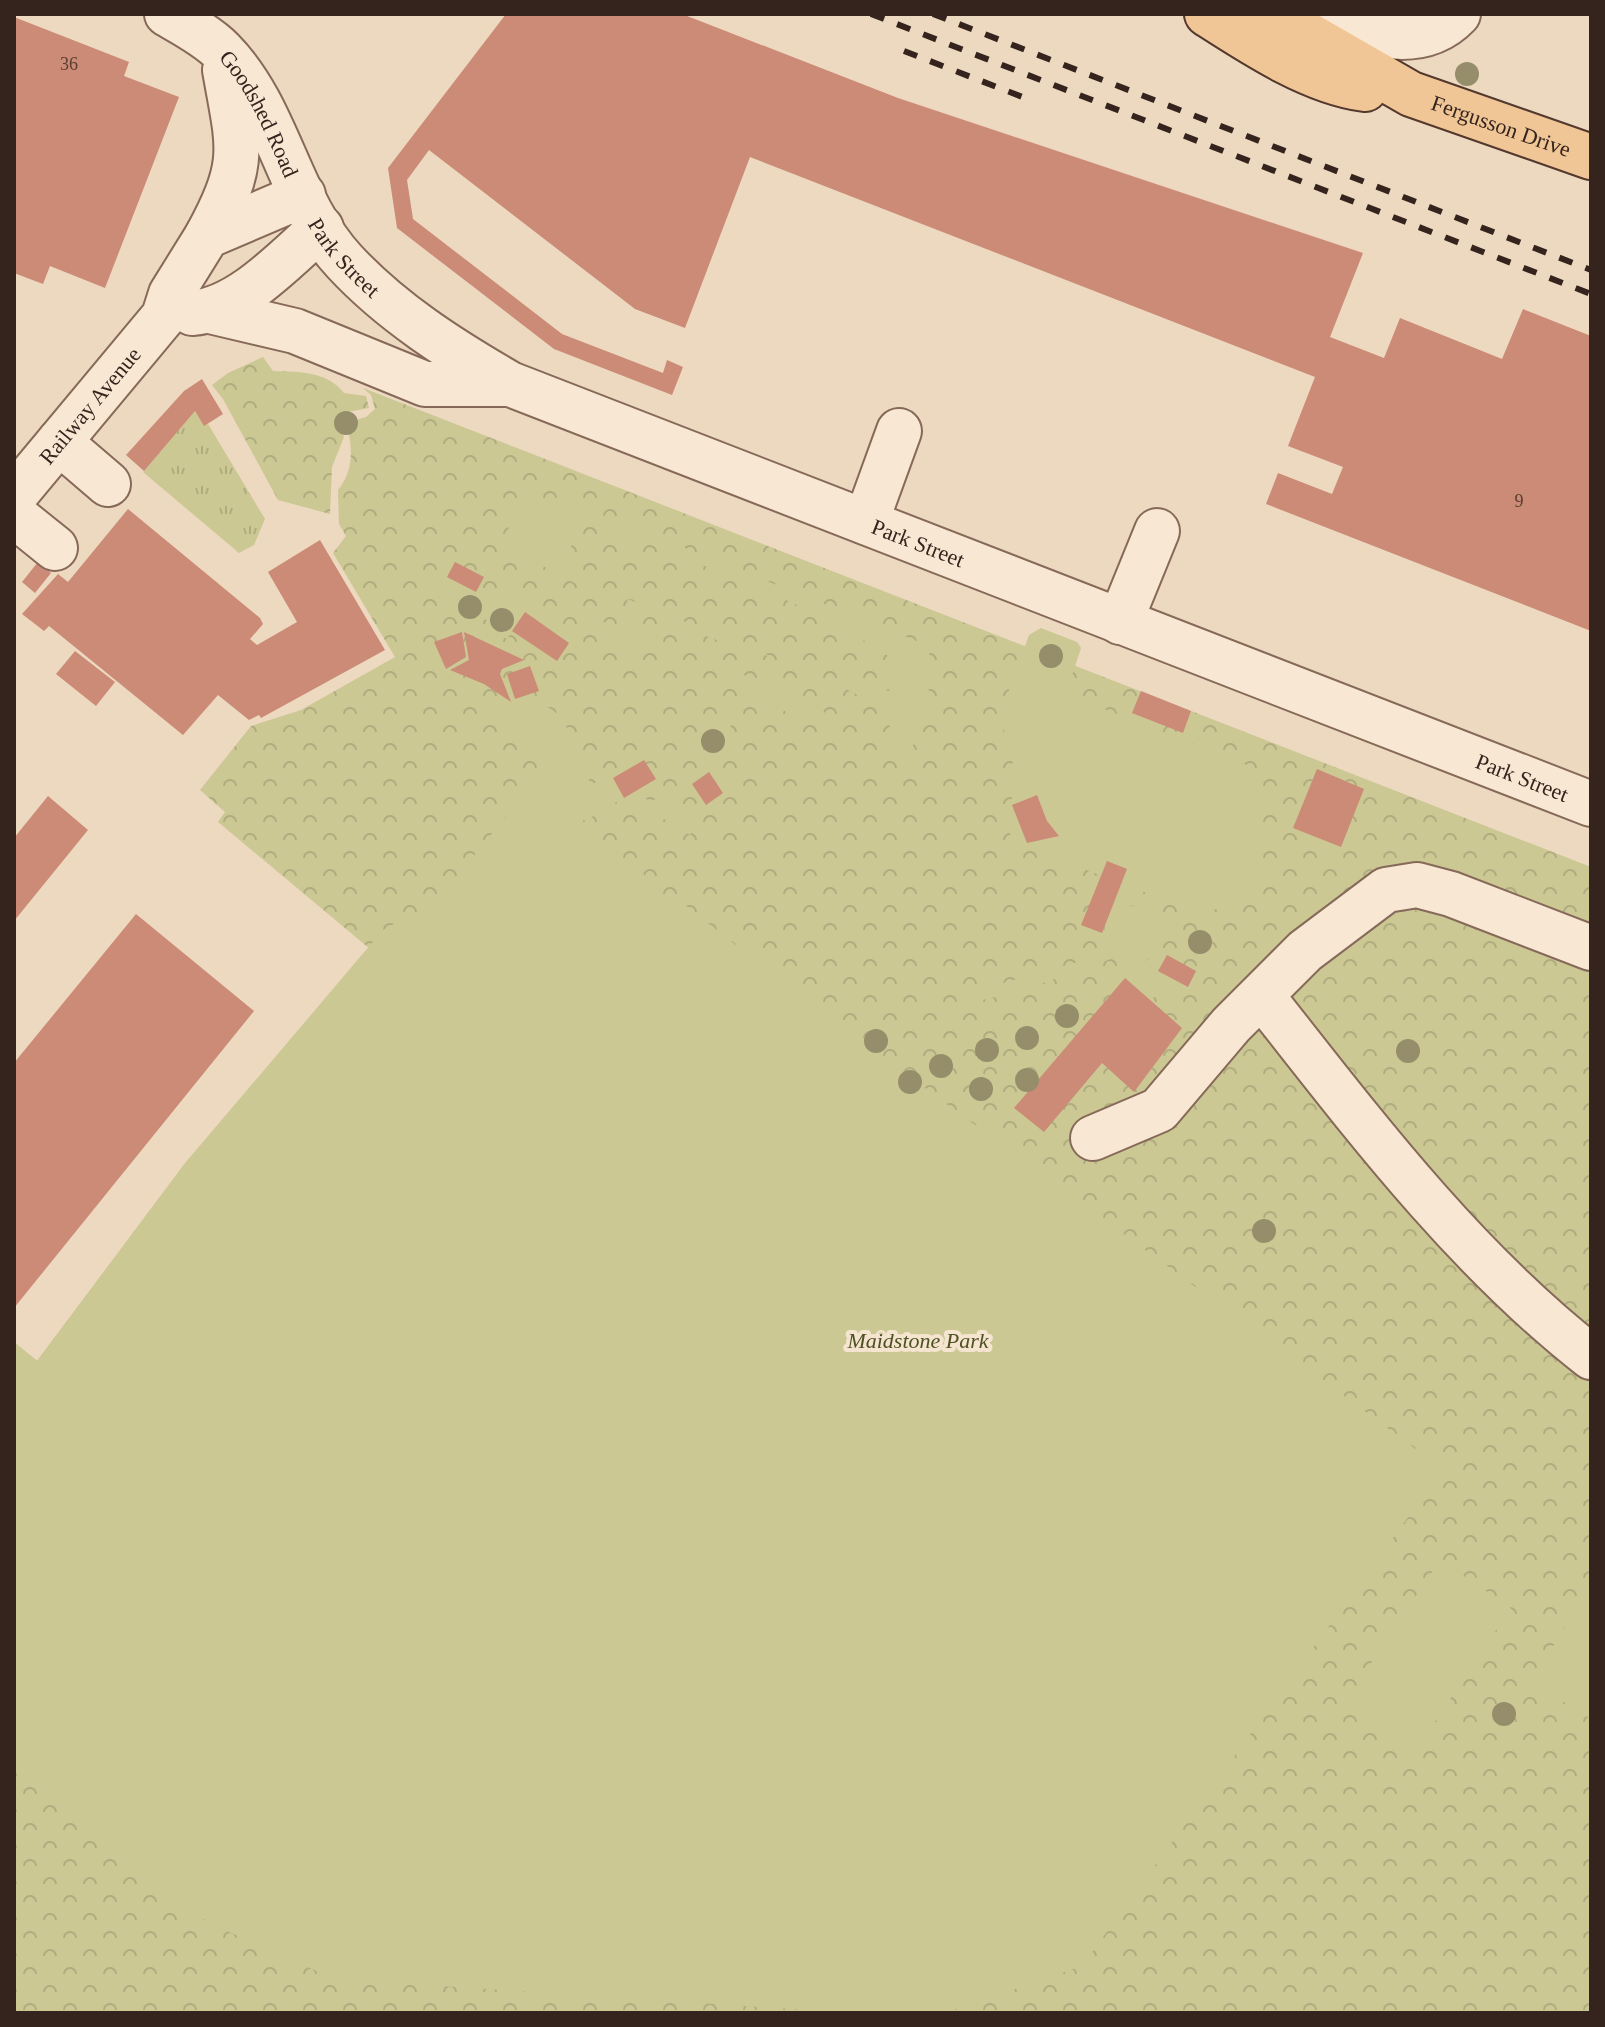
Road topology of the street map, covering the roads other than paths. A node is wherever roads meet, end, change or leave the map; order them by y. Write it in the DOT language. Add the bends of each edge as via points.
graph roads {
  1 [pos="167,14"];
  2 [pos="1207,14"];
  3 [pos="1272,14"];
  4 [pos="1309,14"];
  5 [pos="1458,14"];
  6 [pos="222,52"];
  7 [pos="1411,94"];
  8 [pos="1591,157"];
  9 [pos="312,211"];
  10 [pos="207,236"];
  11 [pos="210,311"];
  12 [pos="164,316"];
  13 [pos="510,384"];
  14 [pos="899,431"];
  15 [pos="59,442"];
  16 [pos="108,484"];
  17 [pos="14,496"];
  18 [pos="14,515"];
  19 [pos="866,522"];
  20 [pos="1157,531"];
  21 [pos="55,548"];
  22 [pos="1120,622"];
  23 [pos="1591,804"];
  24 [pos="1591,948"];
  25 [pos="1262,996"];
  26 [pos="1093,1138"];
  27 [pos="1591,1357"];
  1 -- 6 [label="street, Goodshed Road"];
  2 -- 7 [label="main road, Fergusson Drive" via="1269,53 1350,87"];
  3 -- 7 [label="main road, Fergusson Drive"];
  4 -- 5 [label="street" via="1388,38 1422,35 1449,24"];
  6 -- 9 [label="street, Goodshed Road" via="244,81"];
  6 -- 10 [label="street, Railway Avenue" via="239,149 228,197"];
  7 -- 8 [label="main road, Fergusson Drive"];
  9 -- 10 [label="street"];
  9 -- 11 [label="street" via="261,280"];
  9 -- 13 [label="street, Park Street" via="343,261 441,344"];
  10 -- 12 [label="street, Railway Avenue" via="171,294"];
  11 -- 12 [label="street"];
  11 -- 13 [label="street" via="295,331 425,384"];
  12 -- 15 [label="street, Railway Avenue"];
  13 -- 19 [label="street, Park Street"];
  14 -- 19 [label="street"];
  15 -- 16 [label="street"];
  15 -- 17 [label="street, Railway Avenue"];
  18 -- 21 [label="street"];
  19 -- 22 [label="street, Park Street"];
  20 -- 22 [label="street"];
  22 -- 23 [label="street, Park Street"];
  24 -- 25 [label="street" via="1451,894 1417,885 1401,887 1386,890 1305,951"];
  25 -- 26 [label="street" via="1159,1110"];
  25 -- 27 [label="street" via="1430,1202"];
}
